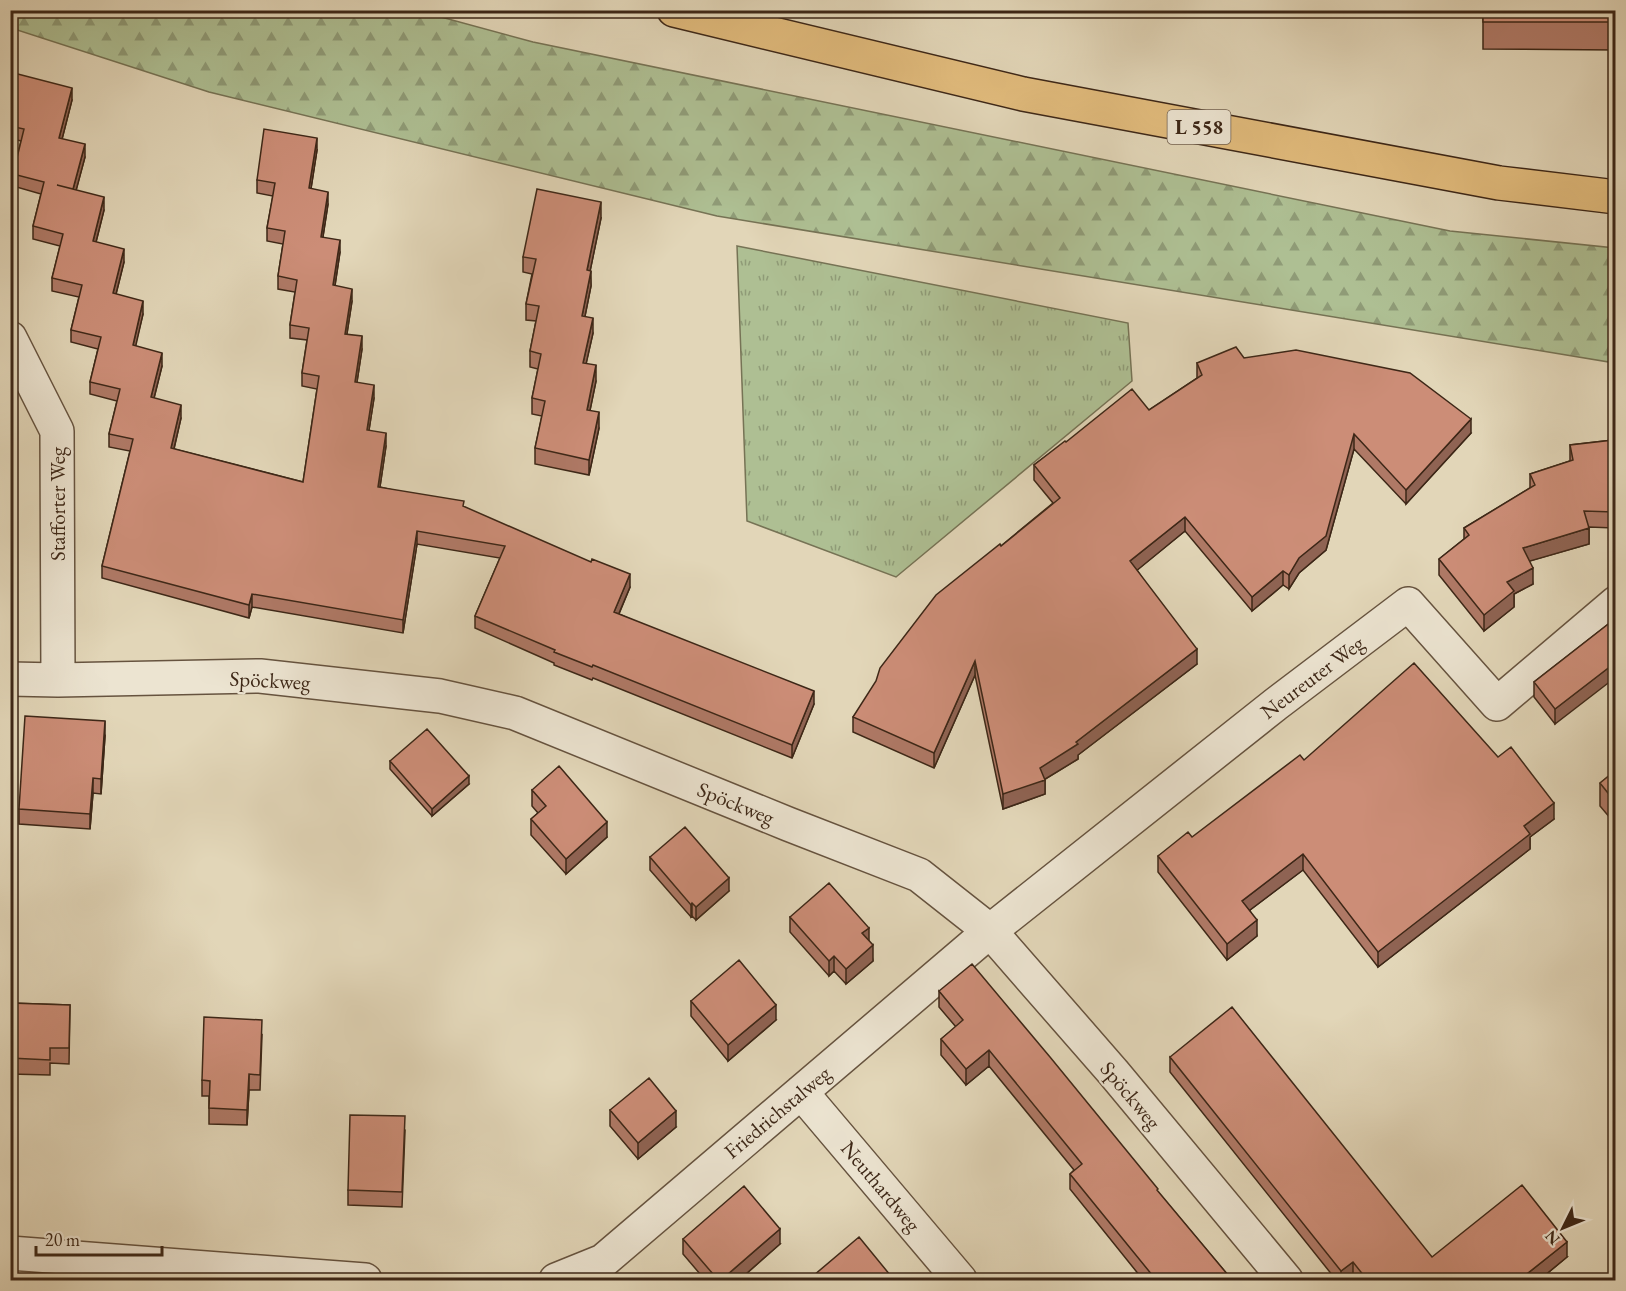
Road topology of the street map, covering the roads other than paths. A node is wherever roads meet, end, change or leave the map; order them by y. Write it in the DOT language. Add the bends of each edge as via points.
graph roads {
  1 [pos="674,10"];
  2 [pos="1616,197"];
  3 [pos="10,338"];
  4 [pos="1616,603"];
  5 [pos="10,679"];
  6 [pos="58,680"];
  7 [pos="990,931"];
  8 [pos="801,1092"];
  9 [pos="10,1253"];
  10 [pos="365,1281"];
  11 [pos="556,1281"];
  12 [pos="960,1281"];
  13 [pos="1286,1281"];
  1 -- 2 [label="main road, L 558" via="1023,94 1499,183"];
  3 -- 6 [label="street, Stafforter Weg" via="57,431"];
  4 -- 7 [label="street, Neureuter Weg" via="1497,704 1408,604"];
  5 -- 6 [label="street, Spöckweg"];
  6 -- 7 [label="street, Spöckweg" via="260,676 440,696 515,713 919,875"];
  7 -- 8 [label="street, Friedrichstalweg"];
  7 -- 13 [label="street, Spöckweg"];
  8 -- 11 [label="street, Friedrichstalweg" via="603,1261"];
  8 -- 12 [label="street, Neuthardweg"];
  9 -- 10 [label="street"];
}
